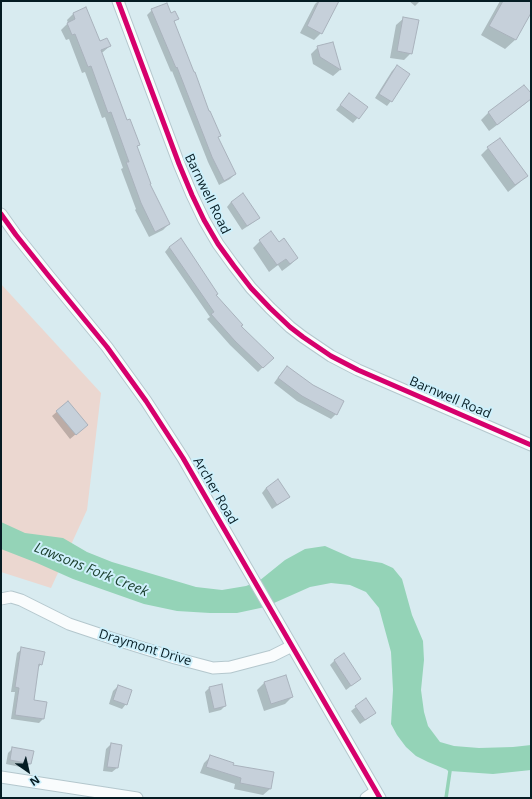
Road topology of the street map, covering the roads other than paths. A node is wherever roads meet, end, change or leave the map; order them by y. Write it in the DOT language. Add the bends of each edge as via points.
graph roads {
  1 [pos="118,1"];
  2 [pos="1,214"];
  3 [pos="531,445"];
  4 [pos="1,599"];
  5 [pos="292,646"];
  6 [pos="1,777"];
  7 [pos="378,795"];
  8 [pos="137,798"];
  9 [pos="366,798"];
  1 -- 3 [label="street, Barnwell Road" via="179,164 204,220 234,266 261,298 290,327 331,356"];
  2 -- 5 [label="street, Archer Road" via="107,347 146,401 183,458"];
  4 -- 5 [label="street, Draymont Drive" via="11,597 21,600 69,624 213,668 230,667 272,656"];
  5 -- 7 [label="street, Archer Road"];
  6 -- 8 [label="street"];
  7 -- 9 [label="street"];
}
